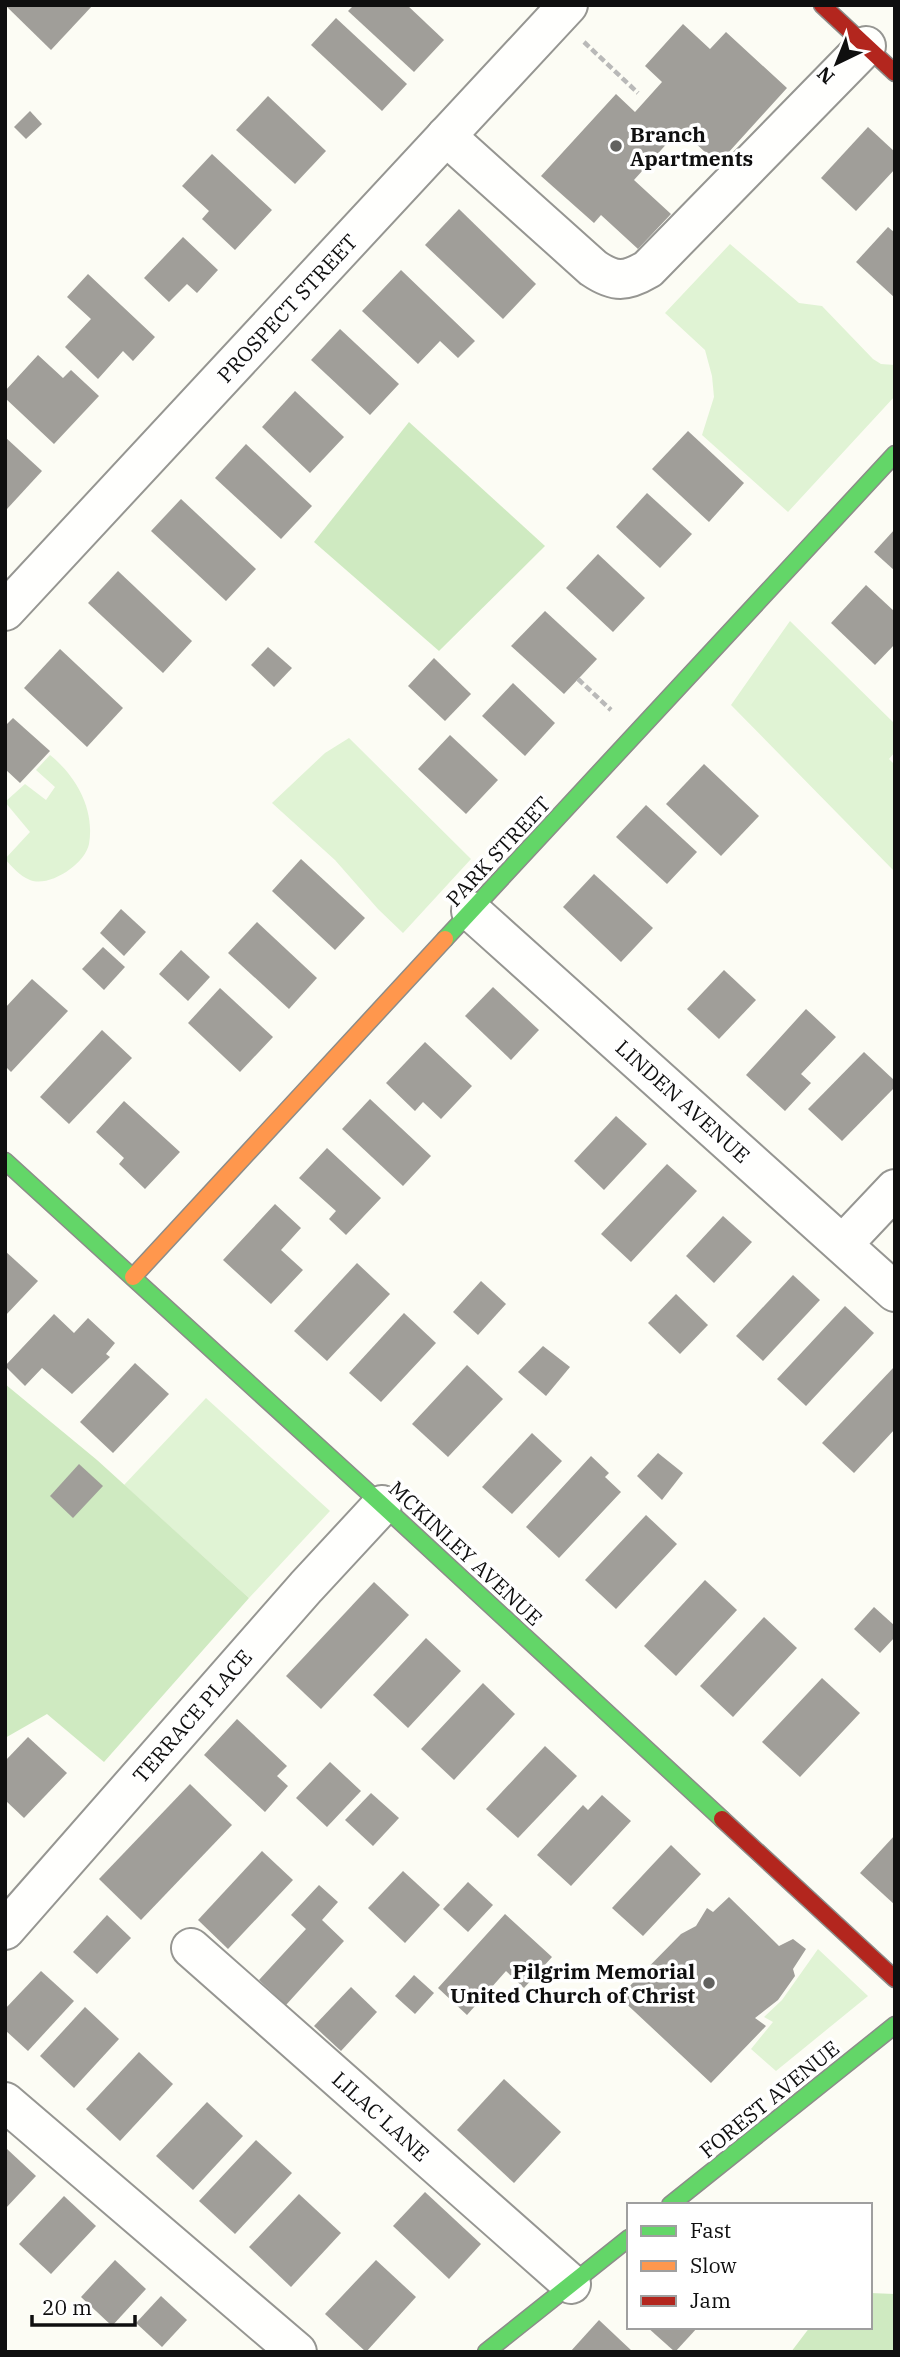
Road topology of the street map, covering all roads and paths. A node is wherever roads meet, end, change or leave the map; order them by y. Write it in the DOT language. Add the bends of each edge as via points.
graph roads {
  1 [pos="568,5"];
  2 [pos="822,5"];
  3 [pos="584,42"];
  4 [pos="866,46"];
  5 [pos="895,73"];
  6 [pos="638,93"];
  7 [pos="446,136"];
  8 [pos="895,454"];
  9 [pos="5,611"];
  10 [pos="578,680"];
  11 [pos="613,711"];
  12 [pos="471,911"];
  13 [pos="5,1161"];
  14 [pos="895,1189"];
  15 [pos="843,1244"];
  16 [pos="133,1277"];
  17 [pos="895,1292"];
  18 [pos="382,1505"];
  19 [pos="5,1930"];
  20 [pos="191,1948"];
  21 [pos="895,1979"];
  22 [pos="895,2025"];
  23 [pos="5,2102"];
  24 [pos="672,2203"];
  25 [pos="627,2240"];
  26 [pos="571,2284"];
  27 [pos="297,2352"];
  28 [pos="486,2352"];
  1 -- 7 [label="street, PROSPECT STREET"];
  2 -- 4 [label="street"];
  3 -- 6 [label="path"];
  4 -- 5 [label="street"];
  4 -- 7 [label="street" via="648,269 624,280 593,268"];
  7 -- 9 [label="street, PROSPECT STREET"];
  8 -- 12 [label="street, PARK STREET"];
  10 -- 11 [label="path"];
  12 -- 15 [label="street, LINDEN AVENUE"];
  12 -- 16 [label="street, PARK STREET"];
  13 -- 16 [label="street, MCKINLEY AVENUE"];
  14 -- 15 [label="street"];
  15 -- 17 [label="street, LINDEN AVENUE"];
  16 -- 18 [label="street, MCKINLEY AVENUE"];
  18 -- 19 [label="street, TERRACE PLACE"];
  18 -- 21 [label="street, MCKINLEY AVENUE"];
  20 -- 26 [label="street, LILAC LANE"];
  22 -- 24 [label="street, FOREST AVENUE"];
  23 -- 27 [label="street"];
  25 -- 26 [label="street"];
  26 -- 28 [label="street"];
}
